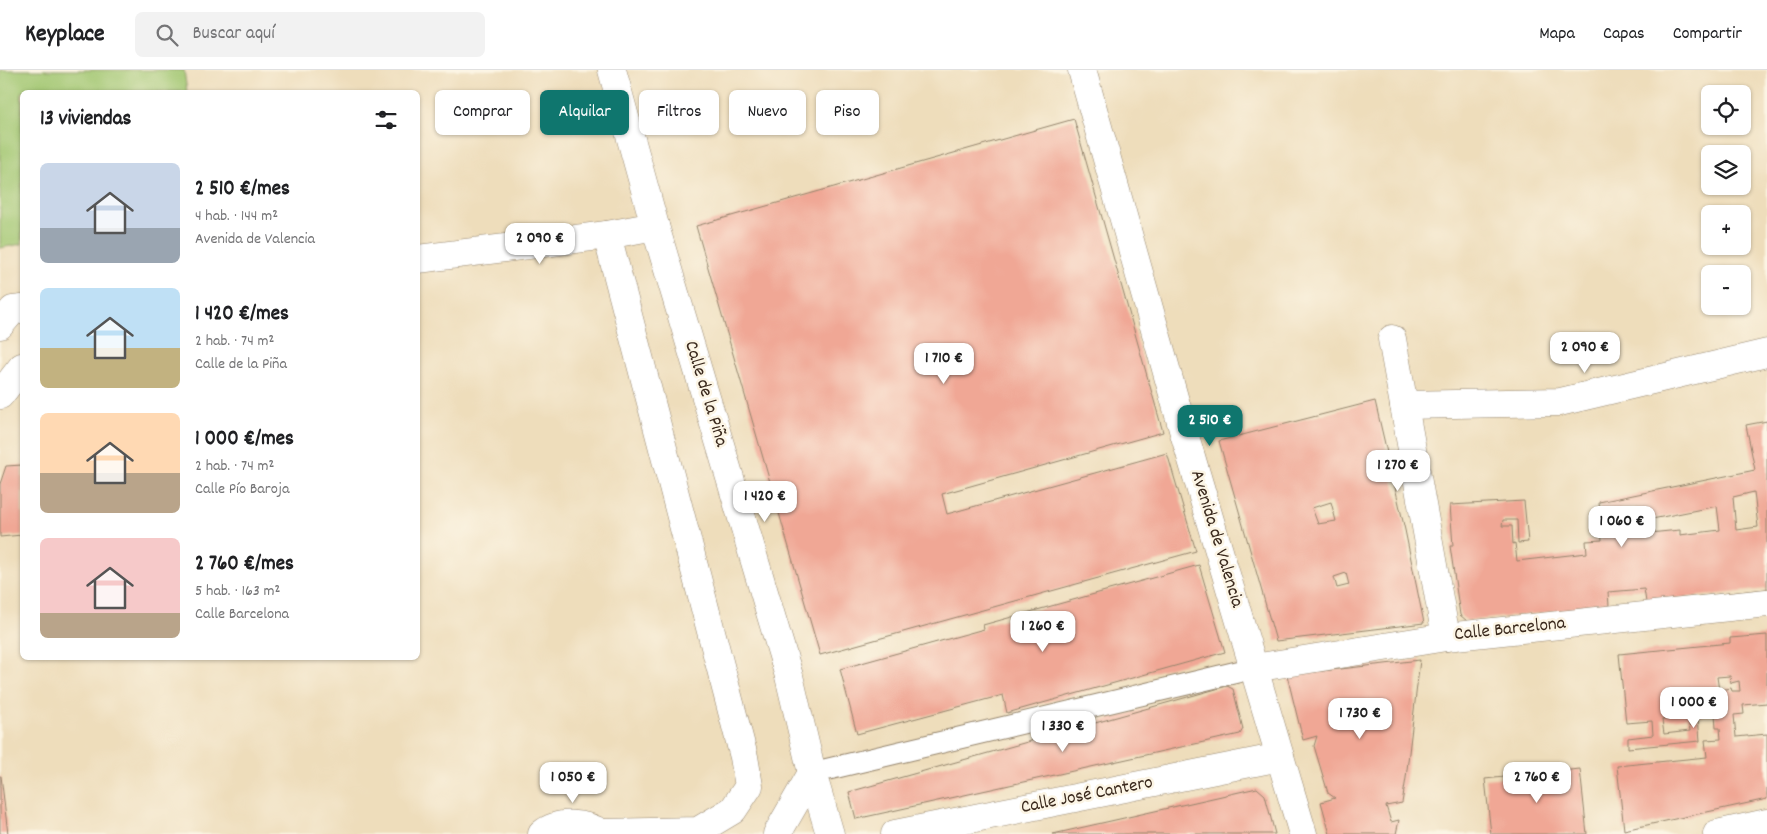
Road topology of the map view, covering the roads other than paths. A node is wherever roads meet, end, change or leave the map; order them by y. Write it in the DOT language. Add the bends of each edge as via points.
graph roads {
  1 [pos="612,70"];
  2 [pos="1082,70"];
  3 [pos="654,226"];
  4 [pos="607,235"];
  5 [pos="420,259"];
  6 [pos="20,309"];
  7 [pos="0,325"];
  8 [pos="1392,339"];
  9 [pos="1767,353"];
  10 [pos="20,370"];
  11 [pos="0,395"];
  12 [pos="1404,405"];
  13 [pos="1767,603"];
  14 [pos="1446,637"];
  15 [pos="1254,668"];
  16 [pos="1280,757"];
  17 [pos="812,773"];
  18 [pos="1767,823"];
  19 [pos="602,833"];
  20 [pos="542,834"];
  21 [pos="777,834"];
  22 [pos="830,834"];
  23 [pos="895,834"];
  24 [pos="1303,834"];
  25 [pos="1717,834"];
  1 -- 3 [label="street, Calle de la Piña"];
  2 -- 15 [label="street, Avenida de Valencia"];
  3 -- 4 [label="street"];
  3 -- 17 [label="street, Calle de la Piña" via="789,676"];
  4 -- 5 [label="street"];
  4 -- 19 [label="street" via="691,550 749,786 733,810 698,831"];
  6 -- 7 [label="street" via="13,310"];
  8 -- 12 [label="street"];
  9 -- 12 [label="street" via="1560,402"];
  10 -- 11 [label="street"];
  12 -- 14 [label="street"];
  13 -- 14 [label="street, Calle Barcelona"];
  14 -- 15 [label="street, Calle Barcelona"];
  15 -- 16 [label="street, Avenida de Valencia"];
  15 -- 17 [label="street"];
  16 -- 23 [label="street, Calle José Cantero"];
  16 -- 24 [label="street, Avenida de Valencia"];
  17 -- 21 [label="street"];
  17 -- 22 [label="street, Calle de la Piña"];
  18 -- 25 [label="street"];
  19 -- 20 [label="street" via="583,825 564,825"];
}
